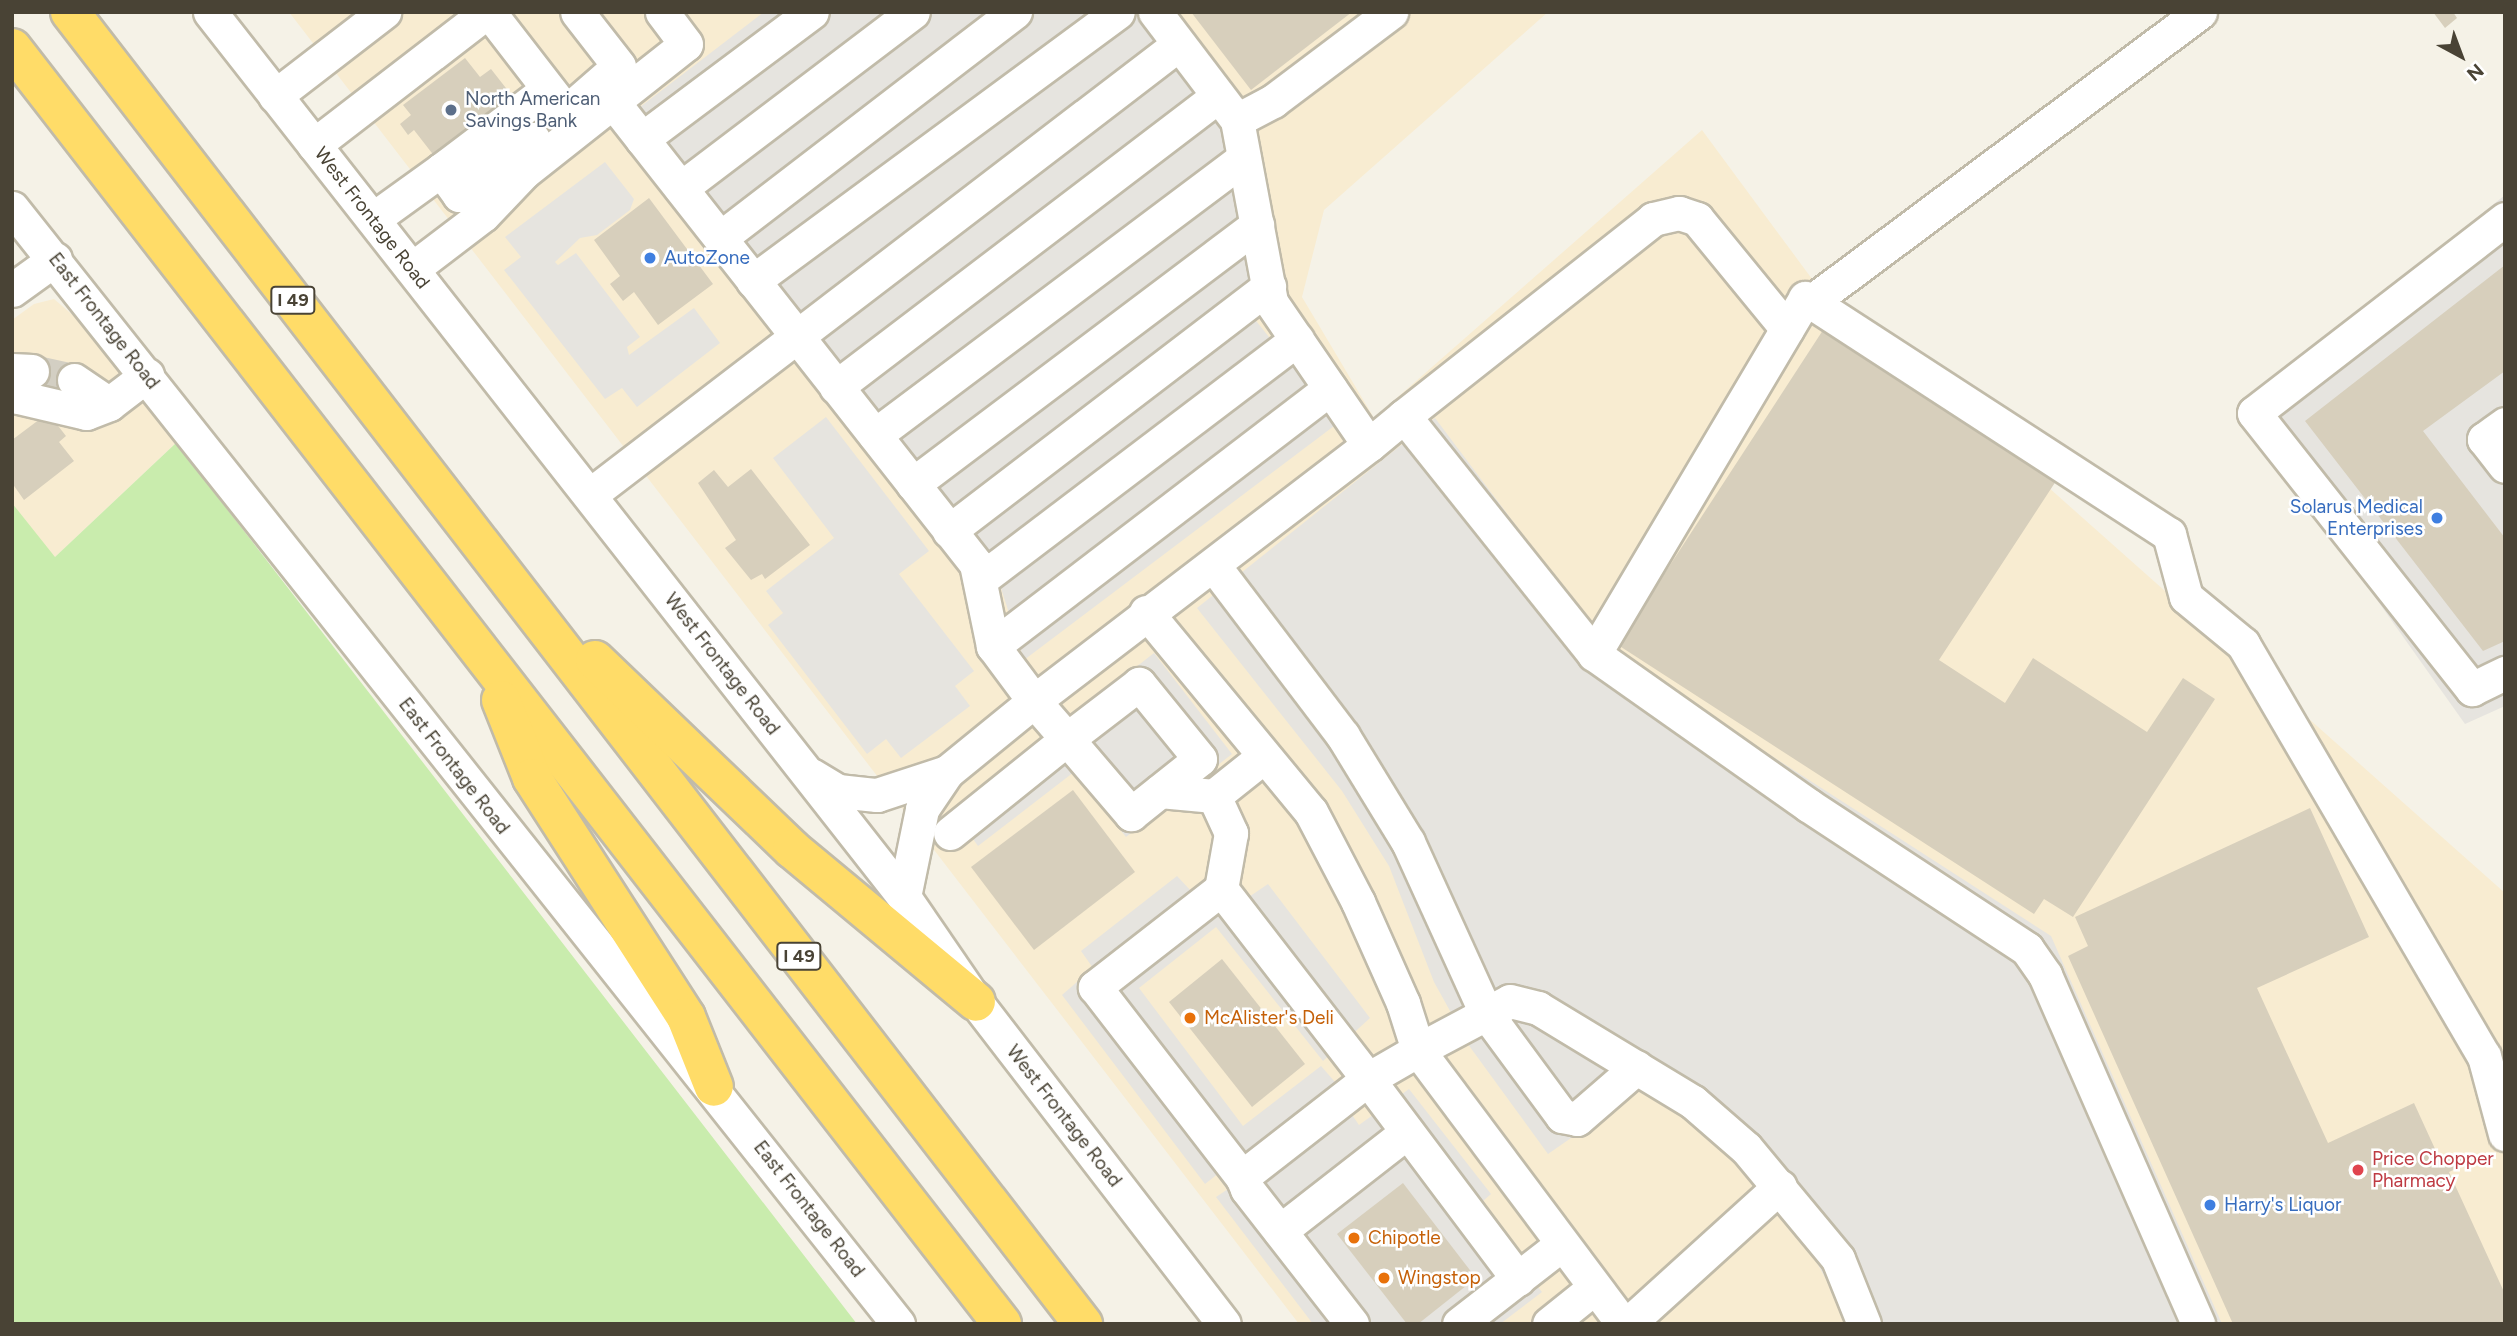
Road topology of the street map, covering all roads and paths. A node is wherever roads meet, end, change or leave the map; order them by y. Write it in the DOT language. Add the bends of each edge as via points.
graph roads {
  1 [pos="70,12"];
  2 [pos="210,12"];
  3 [pos="488,12"];
  4 [pos="577,12"];
  5 [pos="662,12"];
  6 [pos="812,12"];
  7 [pos="913,12"];
  8 [pos="1016,12"];
  9 [pos="1118,12"];
  10 [pos="1155,12"];
  11 [pos="1391,12"];
  12 [pos="2200,12"];
  13 [pos="362,19"];
  14 [pos="1179,44"];
  15 [pos="12,48"];
  16 [pos="275,96"];
  17 [pos="557,100"];
  18 [pos="613,102"];
  19 [pos="1228,108"];
  20 [pos="642,139"];
  21 [pos="314,145"];
  22 [pos="1244,158"];
  23 [pos="681,188"];
  24 [pos="459,194"];
  25 [pos="12,208"];
  26 [pos="373,219"];
  27 [pos="2505,219"];
  28 [pos="1257,225"];
  29 [pos="720,238"];
  30 [pos="55,259"];
  31 [pos="412,269"];
  32 [pos="753,281"];
  33 [pos="1269,286"];
  34 [pos="12,290"];
  35 [pos="1811,302"];
  36 [pos="1787,329"];
  37 [pos="795,334"];
  38 [pos="1297,339"];
  39 [pos="147,375"];
  40 [pos="19,377"];
  41 [pos="74,380"];
  42 [pos="836,387"];
  43 [pos="1331,388"];
  44 [pos="109,404"];
  45 [pos="1404,416"];
  46 [pos="2505,424"];
  47 [pos="875,435"];
  48 [pos="1369,446"];
  49 [pos="2505,466"];
  50 [pos="913,484"];
  51 [pos="591,494"];
  52 [pos="949,531"];
  53 [pos="1214,566"];
  54 [pos="980,580"];
  55 [pos="516,588"];
  56 [pos="1146,612"];
  57 [pos="993,646"];
  58 [pos="1594,654"];
  59 [pos="484,659"];
  60 [pos="2505,673"];
  61 [pos="1034,701"];
  62 [pos="1067,739"];
  63 [pos="1263,757"];
  64 [pos="804,771"];
  65 [pos="947,772"];
  66 [pos="1160,791"];
  67 [pos="1214,796"];
  68 [pos="950,833"];
  69 [pos="1221,889"];
  70 [pos="904,897"];
  71 [pos="976,1002"];
  72 [pos="1486,1013"];
  73 [pos="1418,1050"];
  74 [pos="1637,1067"];
  75 [pos="1368,1079"];
  76 [pos="714,1087"];
  77 [pos="1407,1132"];
  78 [pos="2505,1134"];
  79 [pos="1242,1177"];
  80 [pos="1780,1186"];
  81 [pos="1280,1231"];
  82 [pos="1562,1244"];
  83 [pos="1518,1279"];
  84 [pos="1594,1288"];
  85 [pos="898,1324"];
  86 [pos="1002,1324"];
  87 [pos="1083,1324"];
  88 [pos="1224,1324"];
  89 [pos="1352,1324"];
  90 [pos="1459,1324"];
  91 [pos="1549,1324"];
  92 [pos="1623,1324"];
  93 [pos="1628,1324"];
  94 [pos="1864,1324"];
  95 [pos="2198,1324"];
  1 -- 55 [label="highway, I 49"];
  2 -- 16 [label="street, West Frontage Road"];
  3 -- 17 [label="street"];
  3 -- 21 [label="street"];
  4 -- 17 [label="street" via="619,66"];
  5 -- 18 [label="street" via="686,44"];
  6 -- 20 [label="street"];
  7 -- 23 [label="street"];
  8 -- 29 [label="street"];
  9 -- 32 [label="street"];
  10 -- 14 [label="street"];
  11 -- 19 [label="street" via="1273,101"];
  12 -- 35 [label="street"];
  13 -- 16 [label="street"];
  14 -- 19 [label="street"];
  14 -- 37 [label="street"];
  15 -- 59 [label="highway"];
  16 -- 21 [label="street, West Frontage Road"];
  17 -- 24 [label="street"];
  18 -- 20 [label="street"];
  18 -- 24 [label="street" via="524,172"];
  19 -- 22 [label="street"];
  19 -- 42 [label="street"];
  20 -- 23 [label="street"];
  21 -- 26 [label="street, West Frontage Road"];
  22 -- 28 [label="street"];
  22 -- 47 [label="street"];
  23 -- 29 [label="street"];
  24 -- 26 [label="street"];
  24 -- 31 [label="street"];
  25 -- 30 [label="street, East Frontage Road"];
  26 -- 31 [label="street, West Frontage Road"];
  27 -- 60 [label="street" via="2254,413 2472,689"];
  28 -- 33 [label="street"];
  28 -- 50 [label="street"];
  29 -- 32 [label="street"];
  30 -- 34 [label="street"];
  30 -- 39 [label="street, East Frontage Road"];
  31 -- 51 [label="street, West Frontage Road"];
  32 -- 37 [label="street"];
  33 -- 38 [label="street" via="1271,302"];
  33 -- 52 [label="street"];
  35 -- 36 [label="street" via="1805,298"];
  35 -- 78 [label="street" via="2169,534 2186,597 2243,644 2484,1056"];
  36 -- 45 [label="street" via="1697,219 1679,213 1653,219 1426,394"];
  36 -- 58 [label="street"];
  37 -- 42 [label="street"];
  37 -- 51 [label="street"];
  38 -- 43 [label="street"];
  38 -- 54 [label="street"];
  39 -- 44 [label="street"];
  39 -- 76 [label="street, East Frontage Road" via="550,888"];
  40 -- 44 [label="street" via="18,397 86,413"];
  41 -- 44 [label="street"];
  42 -- 47 [label="street"];
  43 -- 48 [label="street"];
  43 -- 57 [label="street"];
  45 -- 48 [label="street"];
  45 -- 58 [label="street"];
  46 -- 49 [label="street" via="2484,439"];
  47 -- 50 [label="street"];
  48 -- 53 [label="street"];
  50 -- 52 [label="street"];
  51 -- 64 [label="street, West Frontage Road"];
  52 -- 54 [label="street" via="976,564"];
  53 -- 56 [label="street"];
  53 -- 72 [label="street" via="1343,736 1408,842"];
  54 -- 57 [label="street"];
  55 -- 71 [label="highway" via="792,849"];
  55 -- 87 [label="highway, I 49"];
  56 -- 61 [label="street"];
  56 -- 63 [label="street"];
  57 -- 61 [label="street"];
  58 -- 95 [label="street" via="1808,805 2027,949 2045,975"];
  59 -- 76 [label="highway" via="532,778 686,1017"];
  59 -- 86 [label="highway"];
  61 -- 62 [label="street"];
  61 -- 65 [label="street"];
  62 -- 66 [label="street" via="1131,814"];
  62 -- 66 [label="street" via="1139,684 1200,759"];
  62 -- 68 [label="street"];
  63 -- 67 [label="street"];
  63 -- 73 [label="street" via="1317,823 1398,990"];
  64 -- 65 [label="street" via="838,791 877,795"];
  64 -- 70 [label="street, West Frontage Road"];
  65 -- 70 [label="street" via="922,808"];
  66 -- 67 [label="street"];
  67 -- 69 [label="street" via="1231,833"];
  69 -- 75 [label="street"];
  69 -- 79 [label="street" via="1095,987"];
  70 -- 71 [label="street, West Frontage Road"];
  71 -- 88 [label="street, West Frontage Road"];
  72 -- 73 [label="street"];
  72 -- 74 [label="street" via="1510,1001 1538,1008"];
  72 -- 74 [label="street" via="1562,1116 1577,1119"];
  73 -- 75 [label="street"];
  73 -- 82 [label="street"];
  74 -- 80 [label="street" via="1692,1102 1746,1148"];
  75 -- 77 [label="street"];
  75 -- 79 [label="street"];
  76 -- 85 [label="street, East Frontage Road"];
  77 -- 81 [label="street"];
  77 -- 83 [label="street"];
  79 -- 81 [label="street"];
  80 -- 93 [label="street"];
  80 -- 94 [label="street" via="1838,1259"];
  81 -- 89 [label="street"];
  82 -- 83 [label="street"];
  82 -- 84 [label="street"];
  83 -- 90 [label="street"];
  84 -- 91 [label="street"];
  84 -- 92 [label="street"];
}
